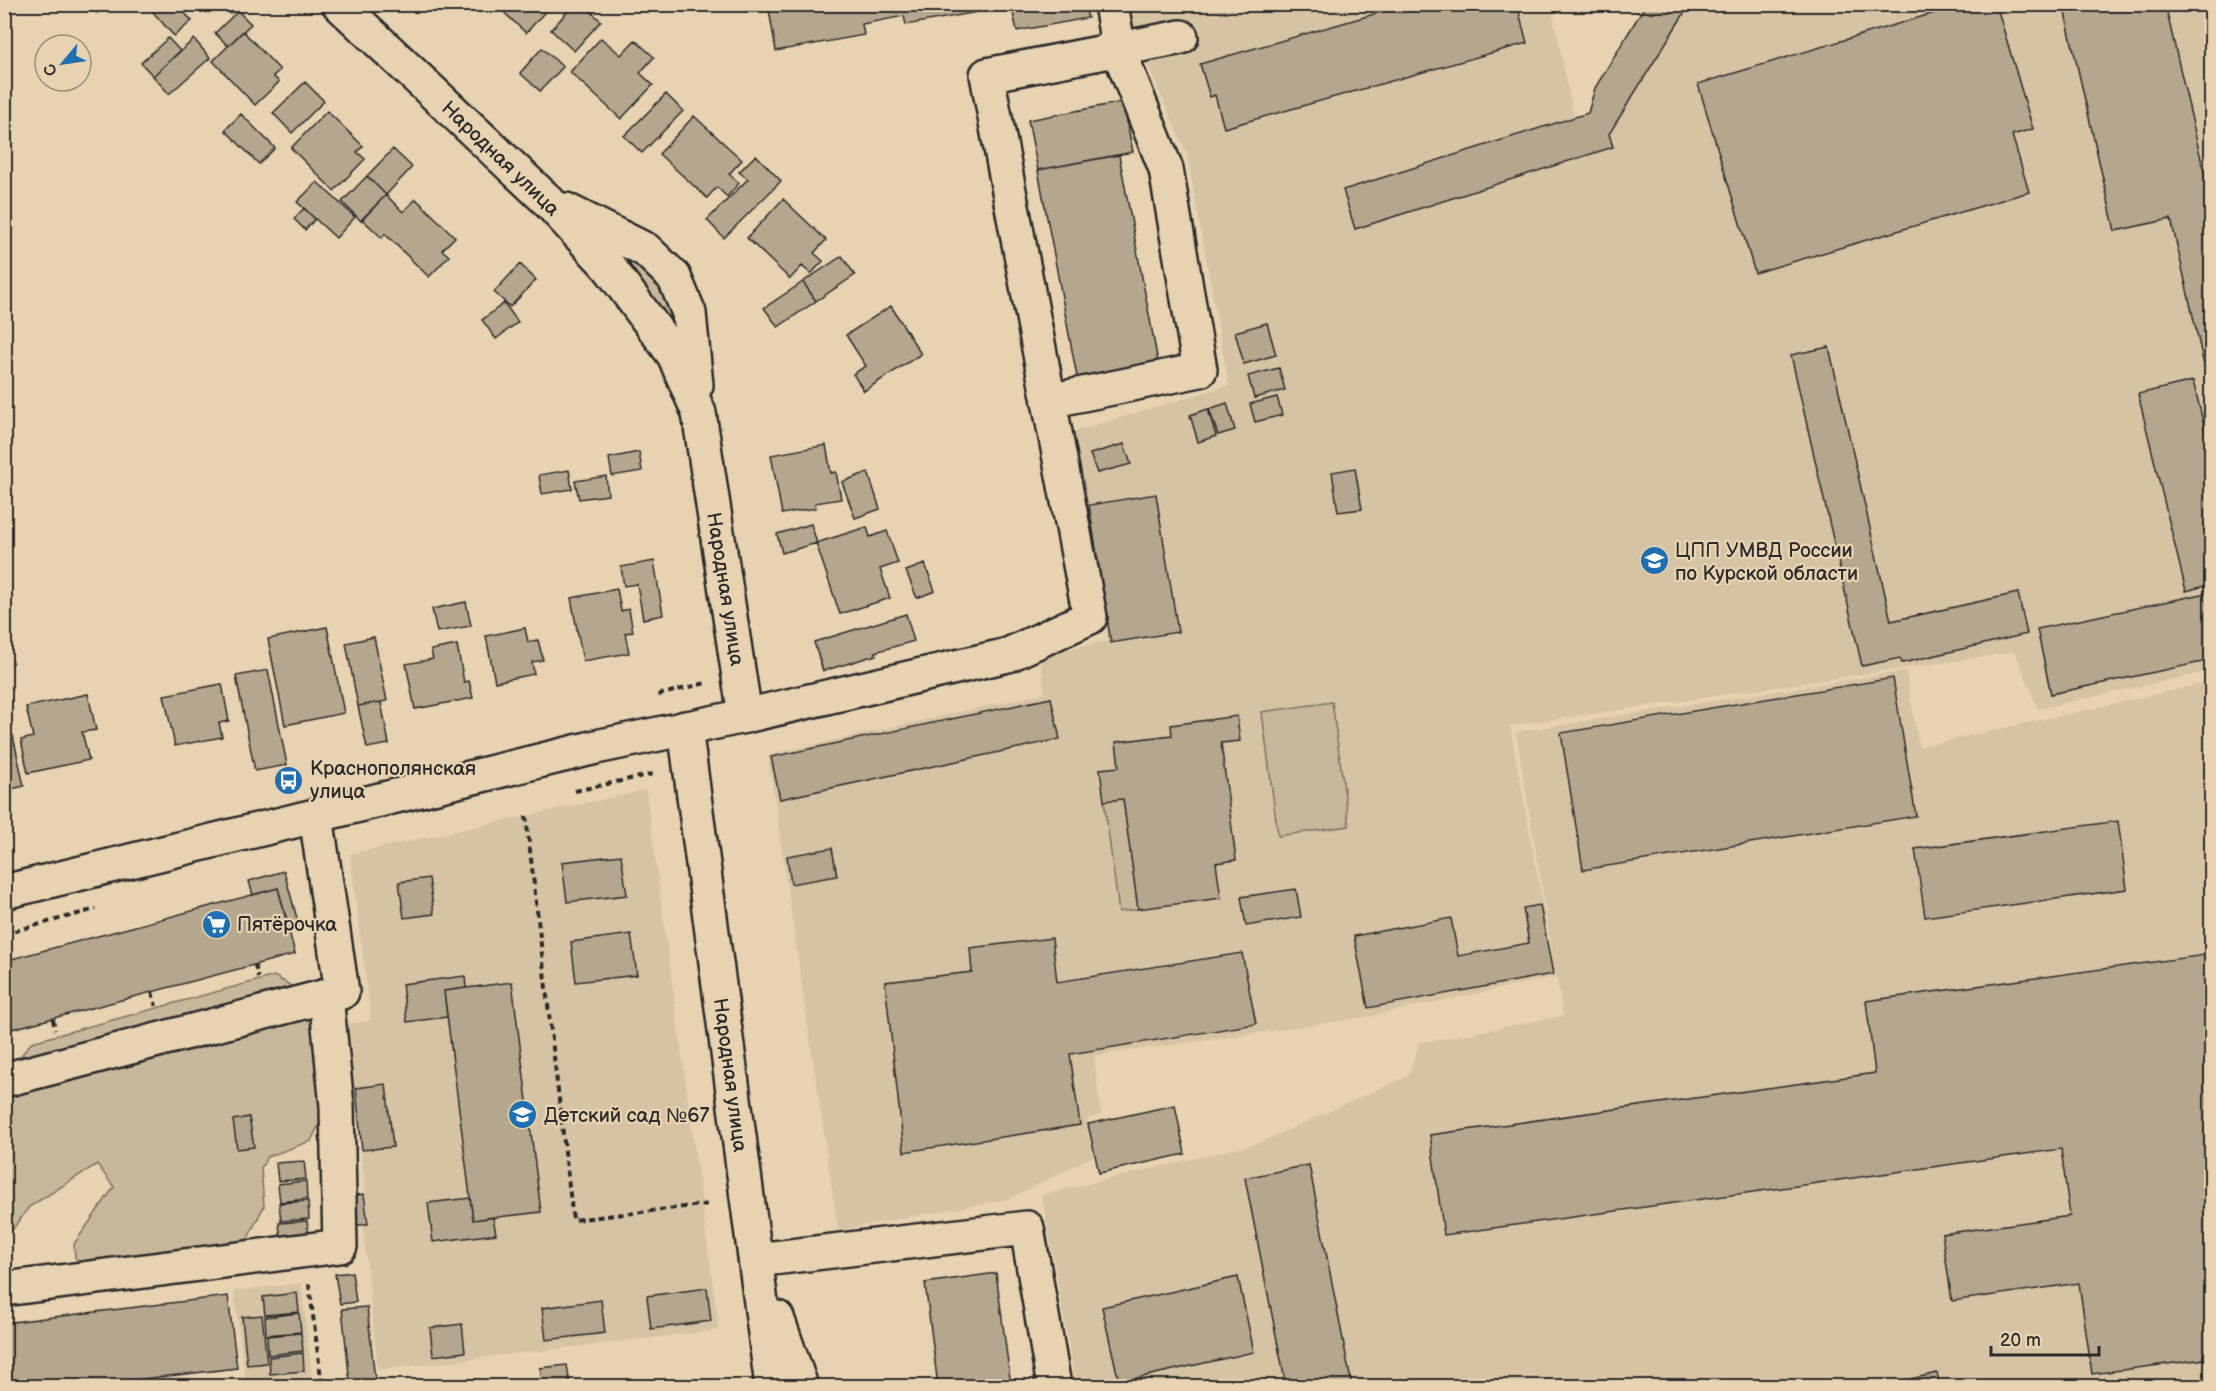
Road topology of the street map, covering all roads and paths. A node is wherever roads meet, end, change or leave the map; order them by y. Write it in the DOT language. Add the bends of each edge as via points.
graph roads {
  1 [pos="339,4"];
  2 [pos="1111,4"];
  3 [pos="1181,37"];
  4 [pos="1119,51"];
  5 [pos="547,200"];
  6 [pos="1049,401"];
  7 [pos="699,413"];
  8 [pos="745,716"];
  9 [pos="685,728"];
  10 [pos="316,816"];
  11 [pos="525,816"];
  12 [pos="4,892"];
  13 [pos="326,996"];
  14 [pos="4,1080"];
  15 [pos="710,1204"];
  16 [pos="305,1251"];
  17 [pos="756,1260"];
  18 [pos="4,1290"];
  19 [pos="322,1386"];
  20 [pos="772,1386"];
  21 [pos="801,1386"];
  22 [pos="1054,1386"];
  1 -- 5 [label="street, Народная улица"];
  2 -- 4 [label="street"];
  3 -- 4 [label="street"];
  4 -- 6 [label="street" via="987,75"];
  4 -- 6 [label="street" via="1166,169 1200,370"];
  5 -- 7 [label="street, Народная улица" via="609,267 674,355"];
  5 -- 7 [label="street" via="646,250 674,277 689,313"];
  6 -- 8 [label="street" via="1090,617 1008,655"];
  7 -- 8 [label="street, Народная улица"];
  8 -- 9 [label="street"];
  9 -- 10 [label="street"];
  9 -- 17 [label="street, Народная улица"];
  10 -- 12 [label="street"];
  10 -- 13 [label="street" via="342,992"];
  11 -- 15 [label="path" via="573,1220"];
  13 -- 14 [label="street"];
  13 -- 16 [label="street" via="337,1106 340,1246"];
  16 -- 18 [label="street"];
  16 -- 19 [label="path"];
  17 -- 20 [label="street, Народная улица"];
  17 -- 21 [label="street, Народная улица"];
  17 -- 22 [label="street" via="1027,1228"];
}
